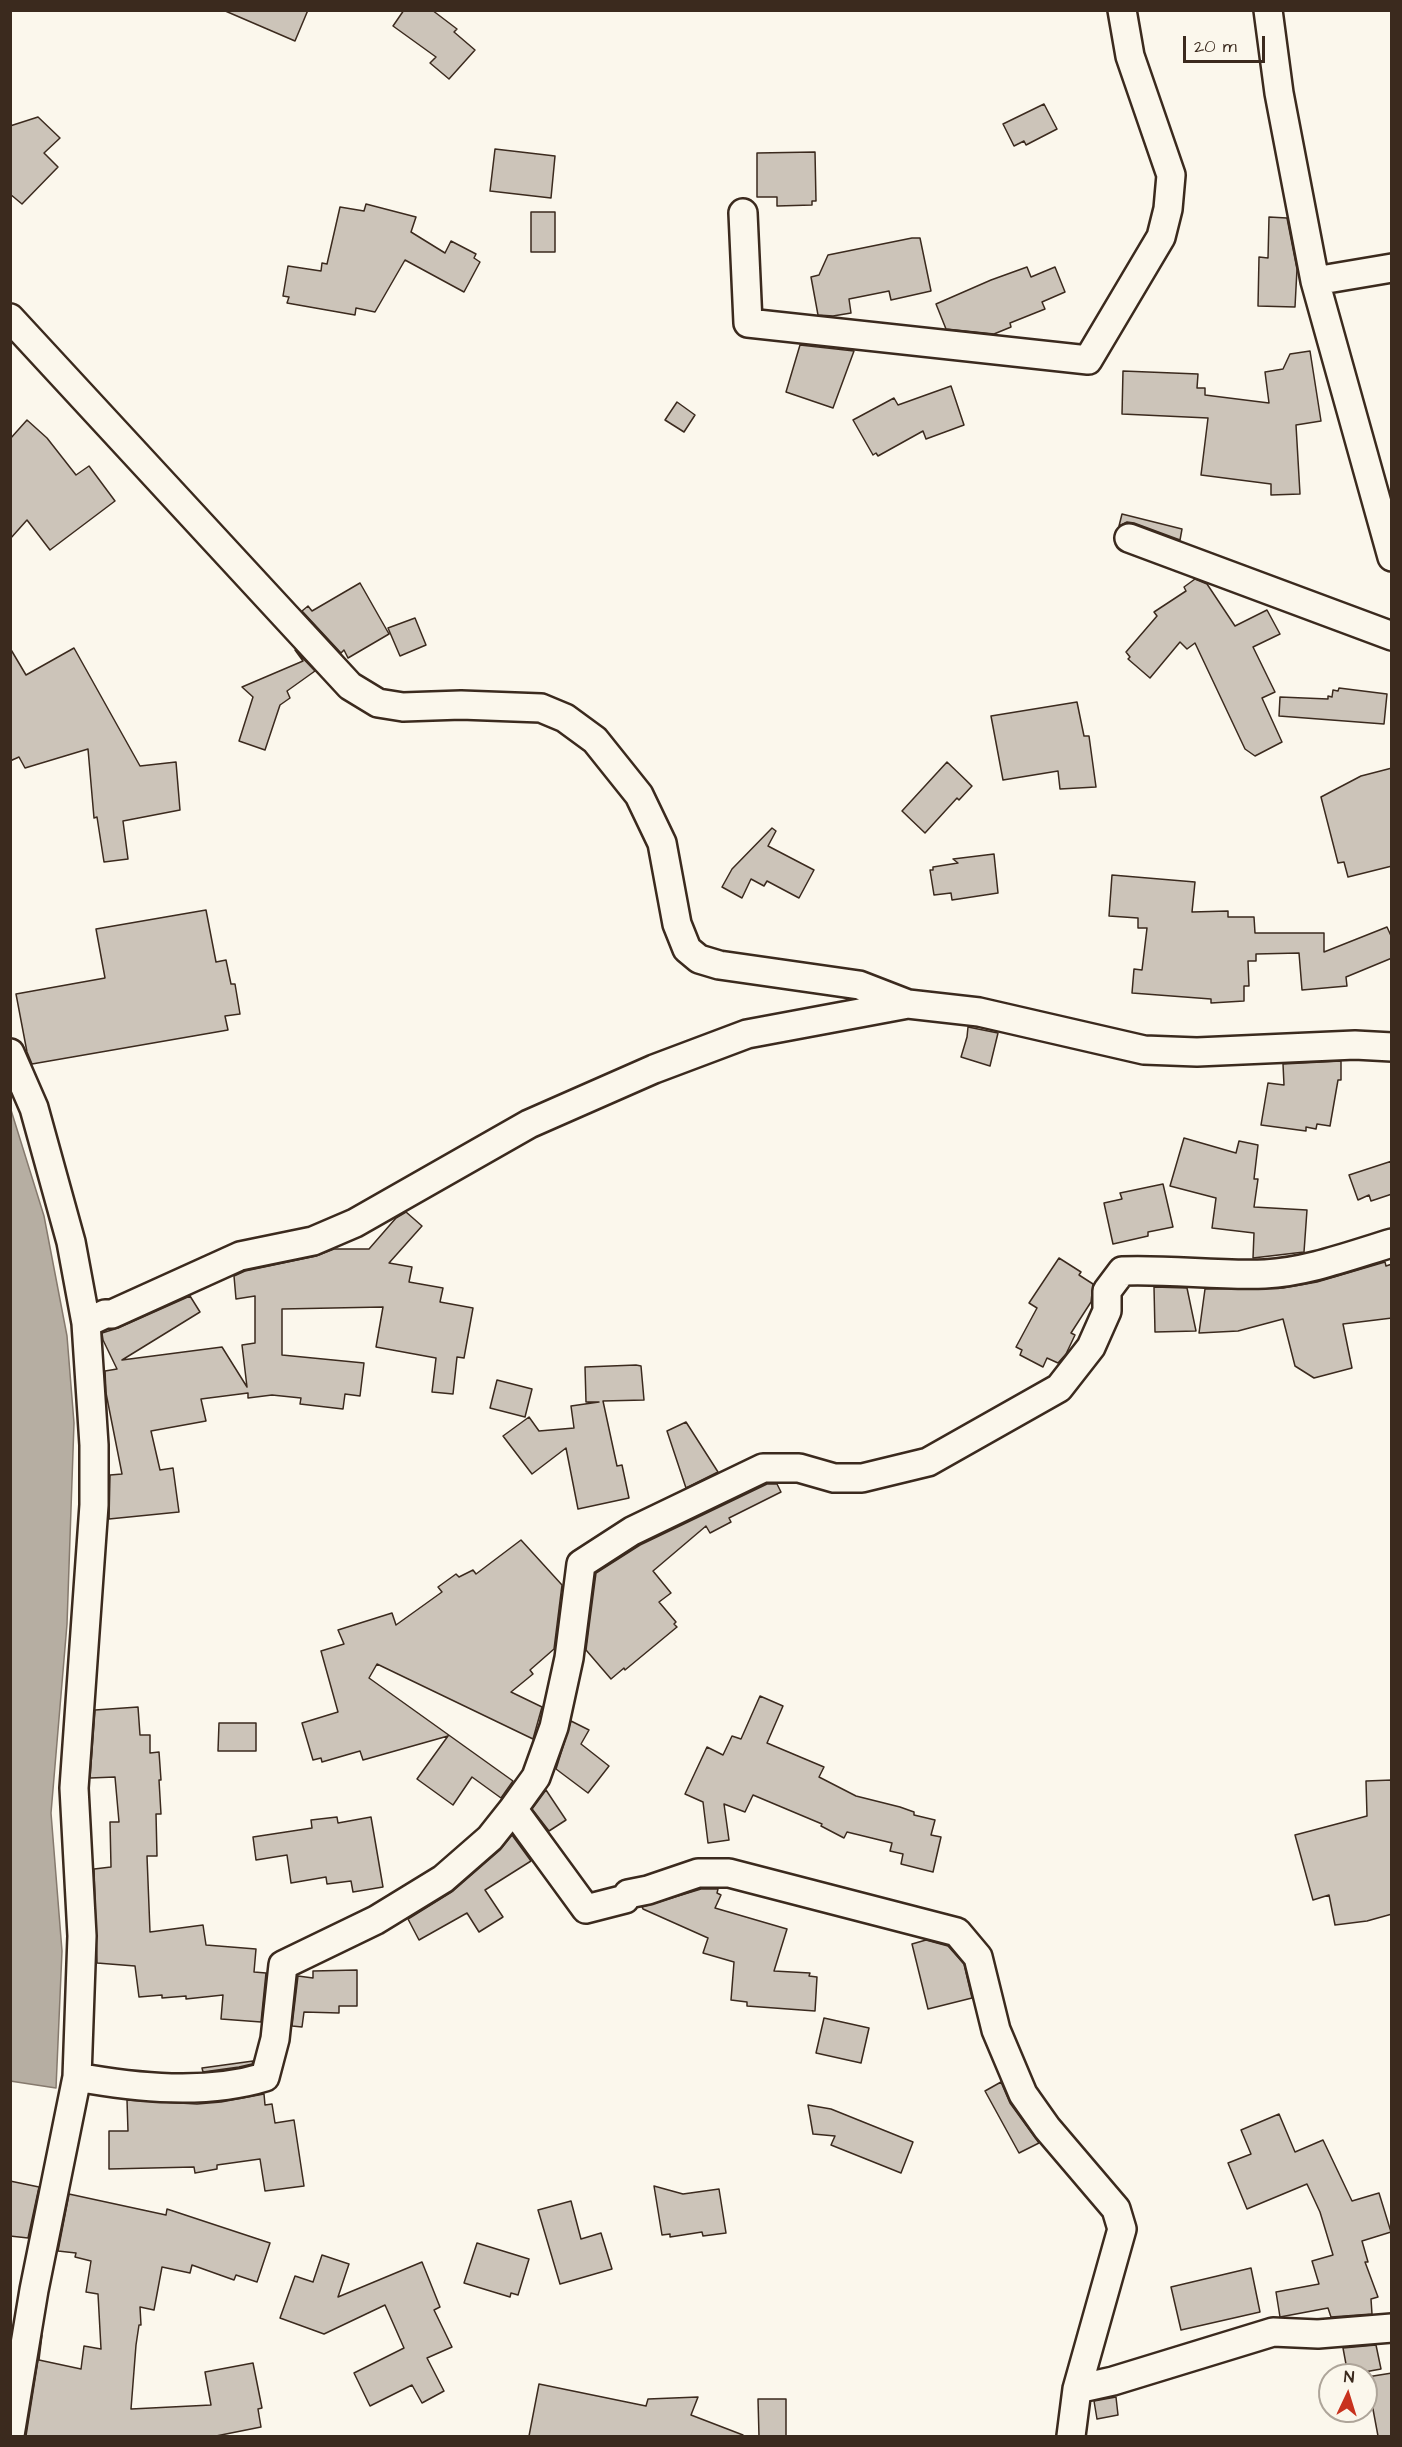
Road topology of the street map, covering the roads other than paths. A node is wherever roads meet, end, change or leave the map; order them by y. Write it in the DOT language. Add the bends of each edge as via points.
graph roads {
  1 [pos="1122,10"];
  2 [pos="1268,10"];
  3 [pos="743,213"];
  4 [pos="1392,268"];
  5 [pos="1315,281"];
  6 [pos="10,318"];
  7 [pos="1129,538"];
  8 [pos="1392,557"];
  9 [pos="1392,636"];
  10 [pos="908,1004"];
  11 [pos="1392,1047"];
  12 [pos="10,1053"];
  13 [pos="1392,1244"];
  14 [pos="86,1323"];
  15 [pos="513,1809"];
  16 [pos="77,2077"];
  17 [pos="1392,2328"];
  18 [pos="1077,2389"];
  19 [pos="10,2435"];
  20 [pos="1071,2436"];
  1 -- 3 [label="street" via="1130,57 1171,176 1168,209 1161,237 1088,360 748,323"];
  2 -- 5 [label="street"];
  4 -- 5 [label="street"];
  5 -- 8 [label="street"];
  6 -- 10 [label="street" via="350,686 378,703 402,707 541,708 566,718 595,740 639,795 662,843 677,924 687,949 699,959 859,986"];
  7 -- 9 [label="street"];
  10 -- 11 [label="street" via="979,1012 1144,1050"];
  10 -- 14 [label="street" via="747,1034 654,1069 530,1124 355,1223 313,1241 240,1256"];
  12 -- 14 [label="street" via="34,1108 71,1242"];
  13 -- 15 [label="street" via="1323,1264 1267,1274 1122,1271 1107,1291 1107,1311 1091,1347 1059,1388 928,1462 862,1478 834,1478 799,1468 763,1468 632,1531 581,1564 569,1658 554,1727 536,1777"];
  14 -- 16 [label="street" via="94,1505 74,1788 82,1936"];
  15 -- 16 [label="street" via="490,1838 443,1879 376,1920 283,1965 275,2039 265,2077 244,2084 161,2088"];
  15 -- 18 [label="street" via="586,1909 698,1873 729,1873 957,1932 978,1957 996,2030 1023,2094 1116,2209 1122,2229"];
  16 -- 19 [label="street" via="34,2290"];
  17 -- 18 [label="street" via="1318,2334 1273,2332"];
  18 -- 20 [label="street"];
}
